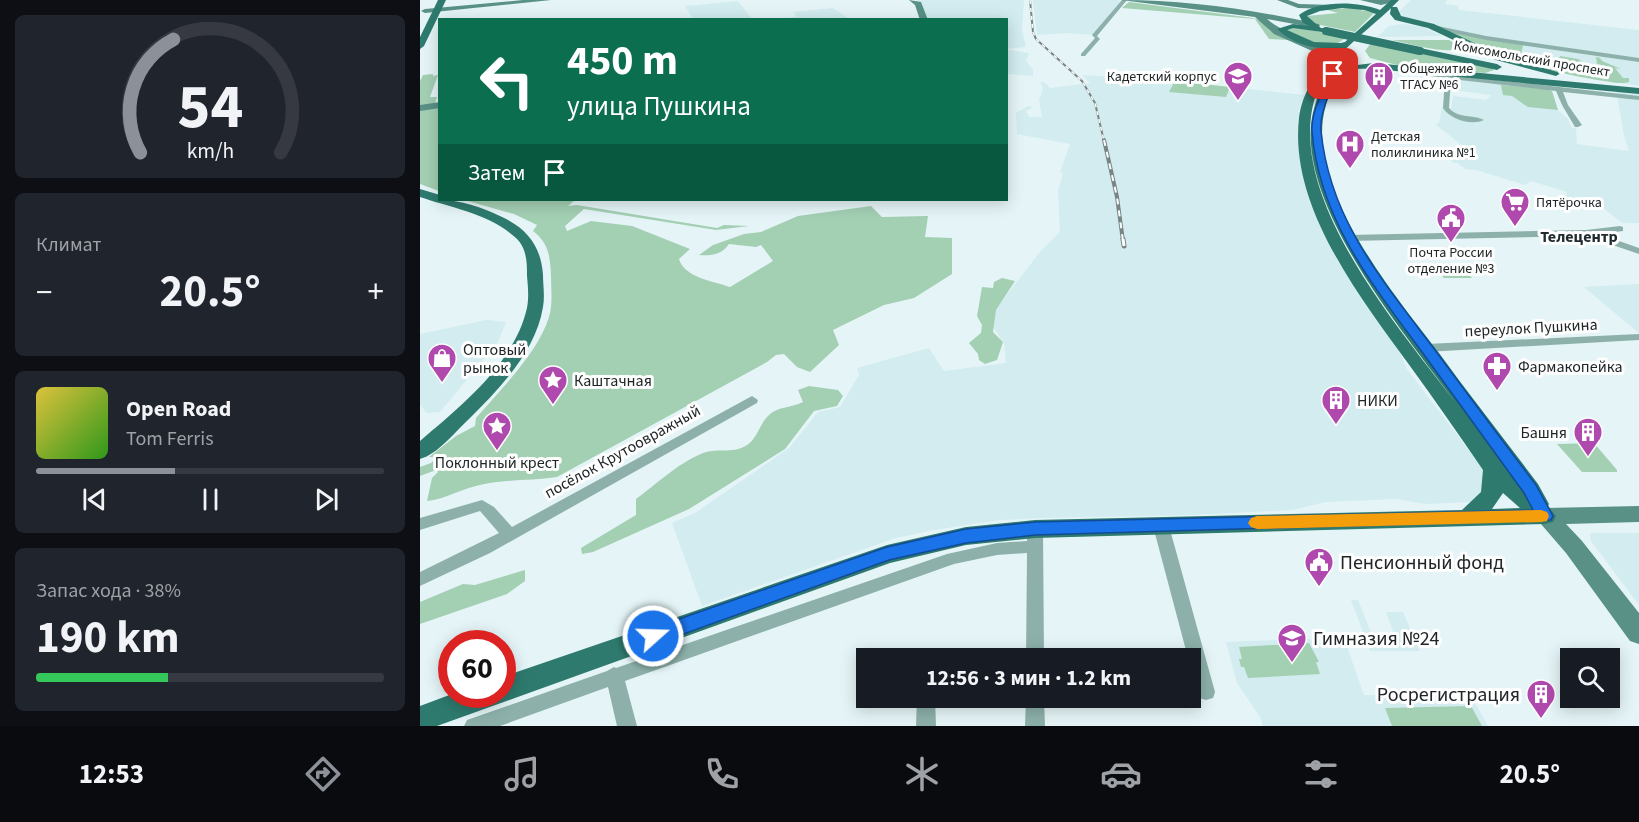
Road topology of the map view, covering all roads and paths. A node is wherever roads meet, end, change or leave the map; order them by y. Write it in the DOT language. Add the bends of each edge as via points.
graph roads {
  1 [pos="431,0"];
  2 [pos="442,0"];
  3 [pos="547,0"];
  4 [pos="913,0"];
  5 [pos="1125,0"];
  6 [pos="1364,0"];
  7 [pos="1403,0"];
  8 [pos="1394,3"];
  9 [pos="1279,5"];
  10 [pos="1349,6"];
  11 [pos="1334,7"];
  12 [pos="438,10"];
  13 [pos="425,11"];
  14 [pos="1238,12"];
  15 [pos="1381,13"];
  16 [pos="1256,17"];
  17 [pos="923,18"];
  18 [pos="420,20"];
  19 [pos="1391,24"];
  20 [pos="1431,26"];
  21 [pos="1312,27"];
  22 [pos="420,46"];
  23 [pos="1359,49"];
  24 [pos="1424,50"];
  25 [pos="1083,55"];
  26 [pos="1639,60"];
  27 [pos="1331,63"];
  28 [pos="1480,64"];
  29 [pos="1401,71"];
  30 [pos="1449,74"];
  31 [pos="1329,84"];
  32 [pos="1615,84"];
  33 [pos="1559,89"];
  34 [pos="1639,90"];
  35 [pos="1639,98"];
  36 [pos="438,105"];
  37 [pos="420,108"];
  38 [pos="1480,120"];
  39 [pos="1578,125"];
  40 [pos="420,193"];
  41 [pos="438,199"];
  42 [pos="442,201"];
  43 [pos="1620,229"];
  44 [pos="1586,233"];
  45 [pos="1348,238"];
  46 [pos="1639,250"];
  47 [pos="1639,338"];
  48 [pos="1426,348"];
  49 [pos="752,399"];
  50 [pos="420,452"];
  51 [pos="1494,469"];
  52 [pos="1639,514"];
  53 [pos="1545,516"];
  54 [pos="1467,518"];
  55 [pos="420,524"];
  56 [pos="1161,525"];
  57 [pos="510,535"];
  58 [pos="1035,538"];
  59 [pos="420,579"];
  60 [pos="1639,633"];
  61 [pos="1035,648"];
  62 [pos="614,675"];
  63 [pos="516,685"];
  64 [pos="1206,692"];
  65 [pos="450,708"];
  66 [pos="926,708"];
  67 [pos="1035,708"];
  68 [pos="420,719"];
  69 [pos="474,726"];
  70 [pos="627,726"];
  71 [pos="926,726"];
  72 [pos="1035,726"];
  1 -- 13 [label="main road"];
  2 -- 12 [label="main road"];
  3 -- 12 [label="main road"];
  4 -- 17 [label="main road"];
  5 -- 14 [label="main road"];
  5 -- 16 [label="main road"];
  5 -- 25 [label="street"];
  6 -- 8 [label="main road"];
  6 -- 10 [label="main road" via="1365,4"];
  7 -- 8 [label="main road"];
  8 -- 15 [label="main road"];
  8 -- 20 [label="main road" via="1398,18"];
  8 -- 23 [label="main road"];
  9 -- 11 [label="main road"];
  9 -- 14 [label="main road"];
  10 -- 11 [label="main road"];
  10 -- 15 [label="main road"];
  11 -- 21 [label="main road" via="1310,10 1303,15"];
  12 -- 13 [label="main road"];
  12 -- 22 [label="main road"];
  13 -- 18 [label="main road"];
  14 -- 21 [label="main road"];
  15 -- 23 [label="main road"];
  16 -- 21 [label="main road"];
  16 -- 27 [label="main road" via="1275,31 1319,51"];
  19 -- 24 [label="main road" via="1425,27 1465,47 1459,51"];
  20 -- 26 [label="street, Комсомольский проспект"];
  20 -- 32 [label="main road" via="1514,62"];
  21 -- 23 [label="main road" via="1281,29 1318,46"];
  21 -- 24 [label="main road, bridge"];
  23 -- 27 [label="main road"];
  23 -- 30 [label="main road" via="1388,64"];
  23 -- 31 [label="main road" via="1333,74"];
  24 -- 28 [label="main road, Комсомольский проспект"];
  24 -- 32 [label="main road, Комсомольский проспект"];
  27 -- 51 [label="main road" via="1316,82 1304,128 1308,169 1331,237 1355,277"];
  28 -- 30 [label="main road" via="1499,72"];
  28 -- 34 [label="main road, Комсомольский проспект"];
  29 -- 30 [label="street"];
  30 -- 31 [label="main road" via="1356,66 1344,69"];
  30 -- 33 [label="street"];
  30 -- 34 [label="main road"];
  30 -- 38 [label="street" via="1449,113"];
  31 -- 45 [label="main road" via="1316,130 1329,192"];
  32 -- 34 [label="main road, Комсомольский проспект"];
  33 -- 35 [label="street"];
  33 -- 39 [label="street"];
  36 -- 37 [label="main road"];
  40 -- 41 [label="main road"];
  42 -- 50 [label="main road" via="490,218 521,235 533,254 536,297 528,329 501,371 461,416"];
  43 -- 44 [label="street"];
  44 -- 45 [label="street"];
  44 -- 46 [label="street"];
  45 -- 48 [label="main road"];
  47 -- 48 [label="street, переулок Пушкина"];
  48 -- 53 [label="main road" via="1530,489"];
  49 -- 57 [label="street, посёлок Крутоовражный"];
  51 -- 53 [label="main road"];
  51 -- 54 [label="main road" via="1493,493"];
  52 -- 53 [label="main road"];
  53 -- 54 [label="main road"];
  53 -- 60 [label="main road" via="1574,547"];
  54 -- 56 [label="main road"];
  55 -- 57 [label="street" via="482,505"];
  56 -- 58 [label="main road"];
  56 -- 64 [label="street"];
  57 -- 59 [label="street, посёлок Крутоовражный"];
  58 -- 61 [label="street"];
  58 -- 62 [label="street" via="953,558"];
  58 -- 63 [label="main road" via="966,536 887,554"];
  62 -- 69 [label="street"];
  62 -- 70 [label="street"];
  65 -- 68 [label="main road"];
  66 -- 71 [label="street"];
  67 -- 72 [label="street"];
}
